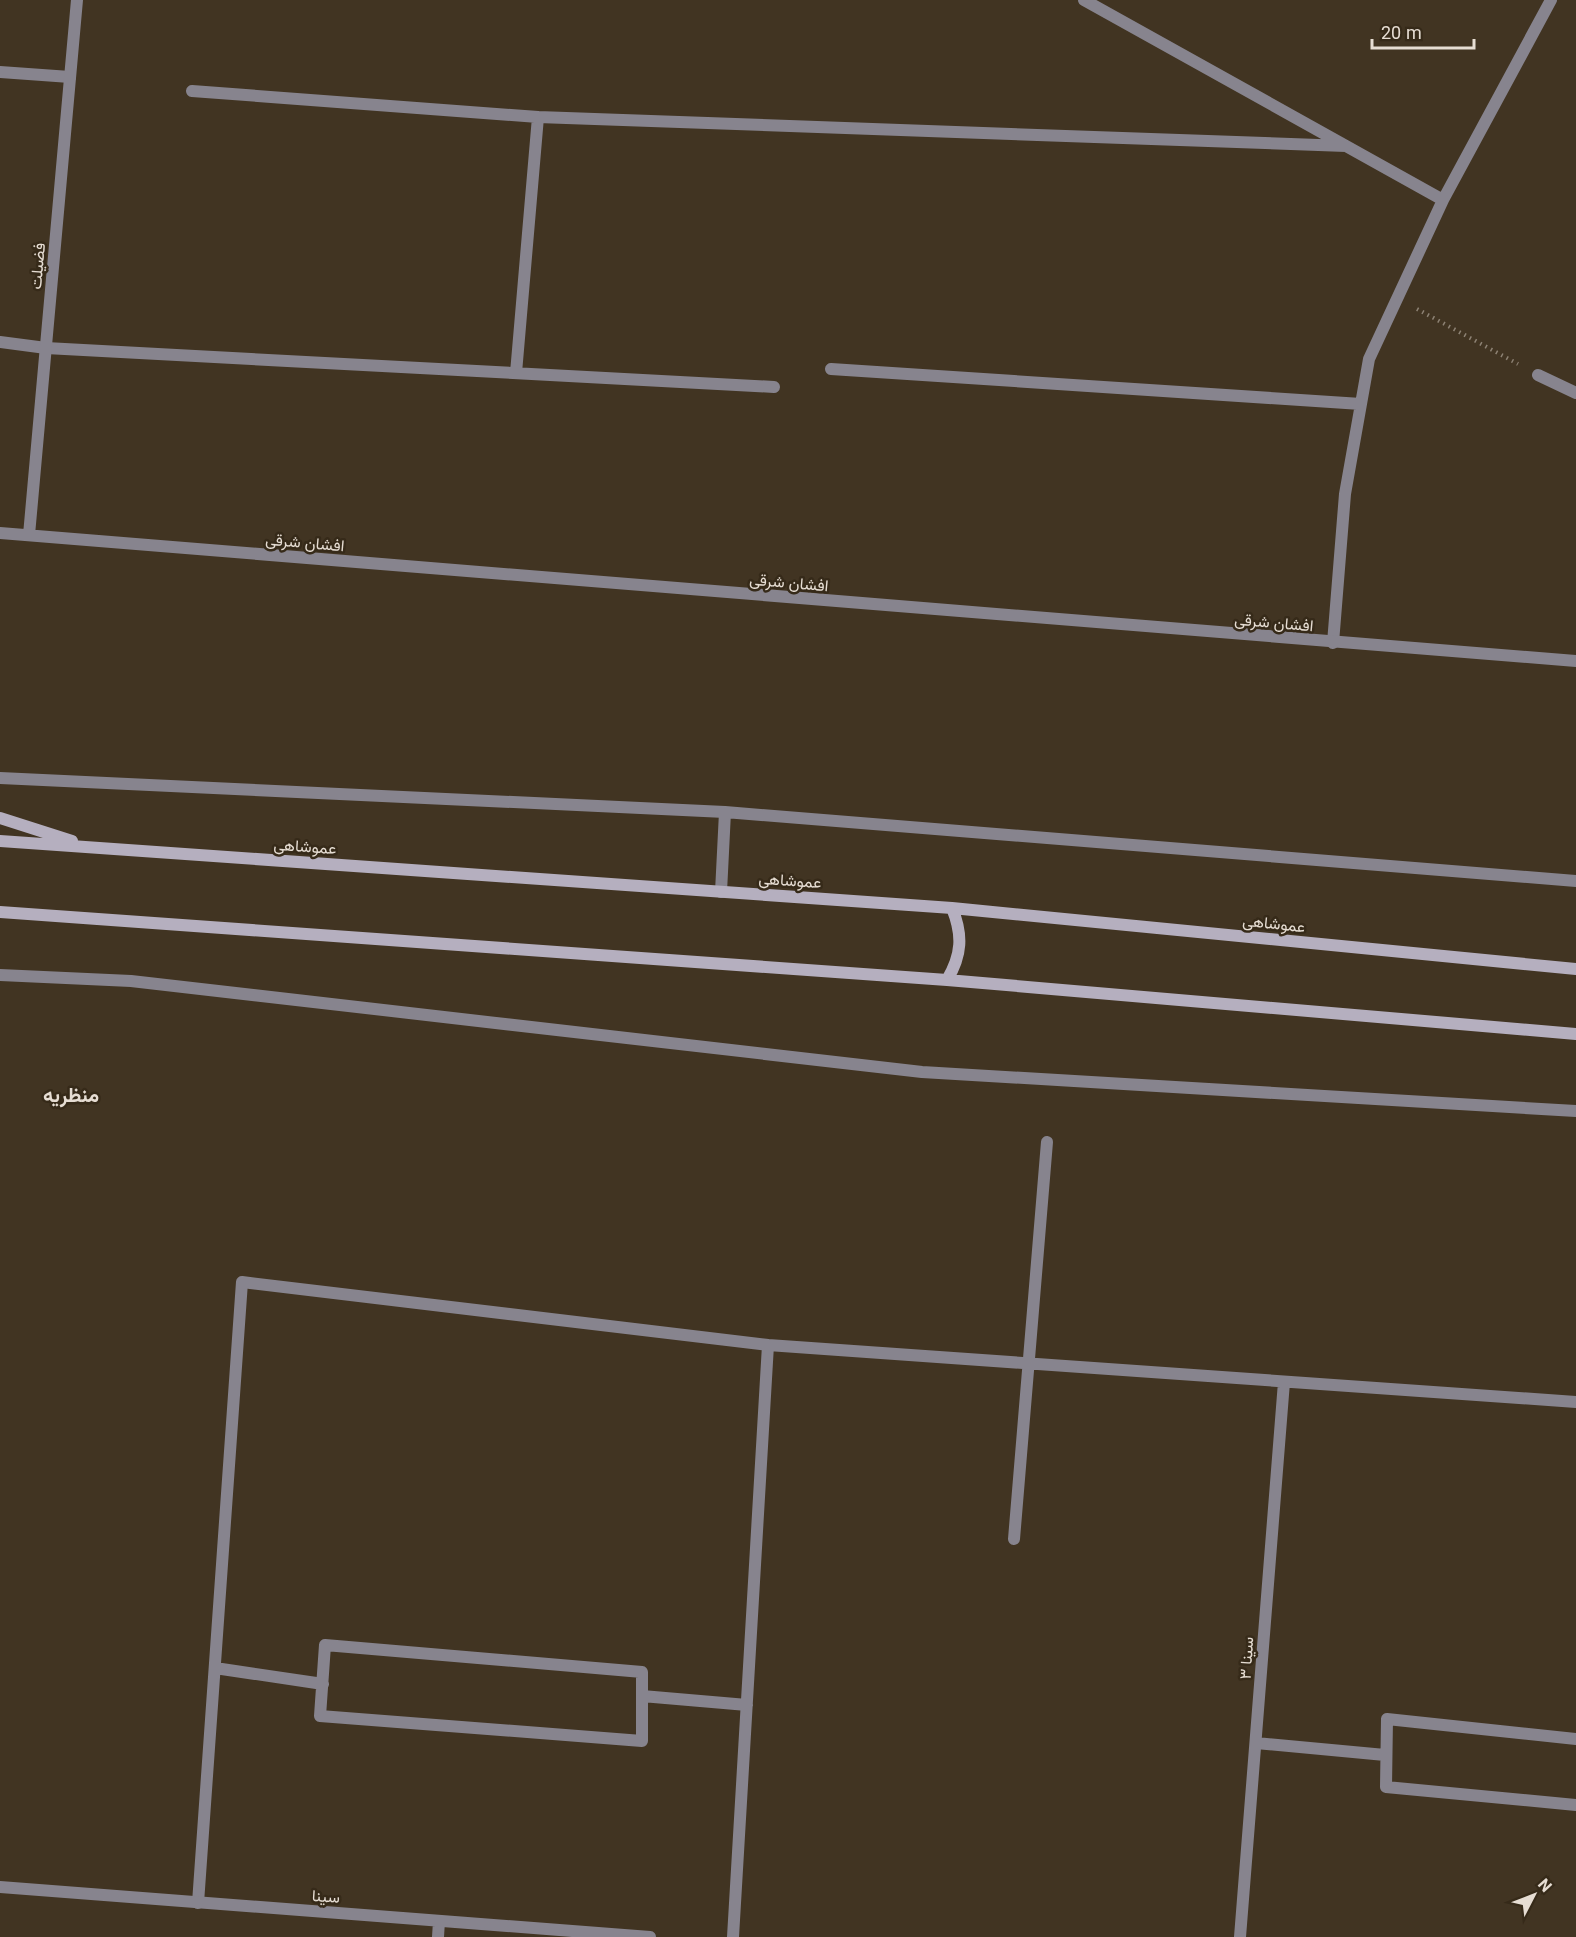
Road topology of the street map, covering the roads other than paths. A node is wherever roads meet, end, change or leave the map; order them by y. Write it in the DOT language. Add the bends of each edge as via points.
graph roads {
  1 [pos="77,0"];
  2 [pos="1084,0"];
  3 [pos="1551,0"];
  4 [pos="0,72"];
  5 [pos="70,77"];
  6 [pos="192,91"];
  7 [pos="538,117"];
  8 [pos="1346,146"];
  9 [pos="1443,200"];
  10 [pos="0,342"];
  11 [pos="46,348"];
  12 [pos="831,369"];
  13 [pos="516,373"];
  14 [pos="1538,375"];
  15 [pos="774,387"];
  16 [pos="1576,393"];
  17 [pos="1361,404"];
  18 [pos="0,533"];
  19 [pos="29,535"];
  20 [pos="1333,644"];
  21 [pos="1576,661"];
  22 [pos="0,778"];
  23 [pos="725,813"];
  24 [pos="0,818"];
  25 [pos="0,841"];
  26 [pos="90,847"];
  27 [pos="1576,880"];
  28 [pos="721,892"];
  29 [pos="952,908"];
  30 [pos="0,912"];
  31 [pos="1576,969"];
  32 [pos="0,975"];
  33 [pos="948,980"];
  34 [pos="1576,1034"];
  35 [pos="1576,1111"];
  36 [pos="1047,1142"];
  37 [pos="768,1345"];
  38 [pos="1029,1363"];
  39 [pos="1284,1382"];
  40 [pos="1576,1402"];
  41 [pos="1014,1539"];
  42 [pos="215,1668"];
  43 [pos="323,1684"];
  44 [pos="642,1696"];
  45 [pos="747,1705"];
  46 [pos="1576,1739"];
  47 [pos="1256,1743"];
  48 [pos="1385,1755"];
  49 [pos="1576,1805"];
  50 [pos="0,1887"];
  51 [pos="198,1903"];
  52 [pos="439,1921"];
  53 [pos="438,1937"];
  54 [pos="650,1937"];
  55 [pos="733,1937"];
  56 [pos="1240,1937"];
  1 -- 5 [label="street, فضیلت"];
  2 -- 8 [label="street"];
  3 -- 9 [label="street"];
  4 -- 5 [label="street"];
  5 -- 11 [label="street, فضیلت"];
  6 -- 7 [label="street"];
  7 -- 8 [label="street"];
  7 -- 13 [label="street"];
  8 -- 9 [label="street"];
  9 -- 17 [label="street" via="1369,359"];
  10 -- 11 [label="street"];
  11 -- 13 [label="street"];
  11 -- 19 [label="street, فضیلت"];
  12 -- 17 [label="street"];
  13 -- 15 [label="street"];
  14 -- 16 [label="street"];
  17 -- 20 [label="street" via="1345,494"];
  18 -- 19 [label="street, افشان شرقی"];
  19 -- 20 [label="street, افشان شرقی"];
  20 -- 21 [label="street, افشان شرقی"];
  22 -- 23 [label="street"];
  23 -- 27 [label="street"];
  23 -- 28 [label="street"];
  24 -- 26 [label="main road"];
  25 -- 26 [label="main road, عموشاهی"];
  26 -- 28 [label="main road, عموشاهی"];
  28 -- 29 [label="main road, عموشاهی"];
  29 -- 31 [label="main road, عموشاهی"];
  29 -- 33 [label="main road" via="961,945"];
  30 -- 33 [label="main road"];
  32 -- 35 [label="street" via="131,981 922,1072"];
  33 -- 34 [label="main road"];
  36 -- 38 [label="street"];
  37 -- 38 [label="street"];
  37 -- 42 [label="street" via="242,1282"];
  37 -- 45 [label="street"];
  38 -- 39 [label="street"];
  38 -- 41 [label="street"];
  39 -- 40 [label="street"];
  39 -- 47 [label="street, سینا ۳"];
  42 -- 43 [label="street"];
  42 -- 51 [label="street"];
  43 -- 44 [label="street" via="325,1645 642,1672"];
  43 -- 44 [label="street" via="320,1716 642,1741"];
  44 -- 45 [label="street"];
  45 -- 55 [label="street"];
  46 -- 48 [label="street" via="1387,1719"];
  47 -- 48 [label="street"];
  47 -- 56 [label="street, سینا ۳"];
  48 -- 49 [label="street" via="1386,1787"];
  50 -- 51 [label="street, سینا"];
  51 -- 52 [label="street, سینا"];
  52 -- 53 [label="street"];
  52 -- 54 [label="street, سینا"];
}
